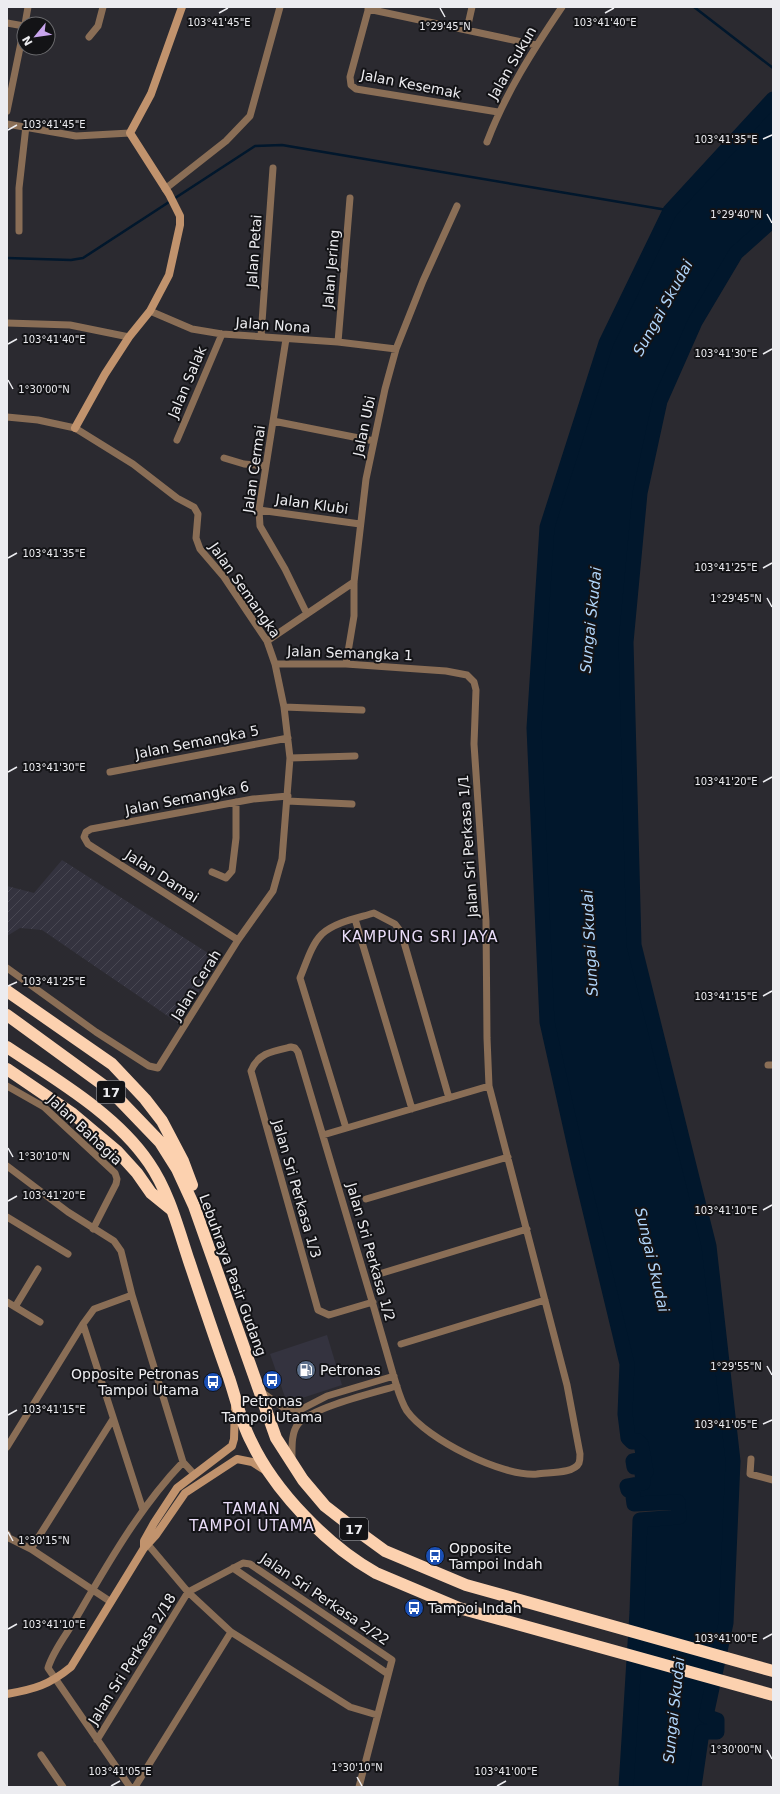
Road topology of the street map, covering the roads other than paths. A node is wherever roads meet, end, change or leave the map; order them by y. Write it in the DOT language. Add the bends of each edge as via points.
graph roads {
  1 [pos="103,7"];
  2 [pos="182,7"];
  3 [pos="280,7"];
  4 [pos="472,7"];
  5 [pos="562,7"];
  6 [pos="368,8"];
  7 [pos="467,29"];
  8 [pos="90,37"];
  9 [pos="536,45"];
  10 [pos="18,56"];
  11 [pos="7,111"];
  12 [pos="498,112"];
  13 [pos="7,124"];
  14 [pos="26,126"];
  15 [pos="130,133"];
  16 [pos="487,142"];
  17 [pos="273,168"];
  18 [pos="167,191"];
  19 [pos="350,198"];
  20 [pos="456,206"];
  21 [pos="18,231"];
  22 [pos="150,311"];
  23 [pos="7,322"];
  24 [pos="222,334"];
  25 [pos="261,336"];
  26 [pos="128,337"];
  27 [pos="286,339"];
  28 [pos="338,342"];
  29 [pos="396,349"];
  30 [pos="7,417"];
  31 [pos="273,421"];
  32 [pos="75,428"];
  33 [pos="177,440"];
  34 [pos="374,441"];
  35 [pos="224,458"];
  36 [pos="266,466"];
  37 [pos="259,510"];
  38 [pos="360,524"];
  39 [pos="354,582"];
  40 [pos="307,614"];
  41 [pos="267,641"];
  42 [pos="276,664"];
  43 [pos="346,664"];
  44 [pos="423,668"];
  45 [pos="284,707"];
  46 [pos="362,710"];
  47 [pos="288,738"];
  48 [pos="355,756"];
  49 [pos="290,758"];
  50 [pos="110,772"];
  51 [pos="287,798"];
  52 [pos="236,802"];
  53 [pos="352,804"];
  54 [pos="91,830"];
  55 [pos="212,872"];
  56 [pos="256,916"];
  57 [pos="355,919"];
  58 [pos="238,940"];
  59 [pos="7,968"];
  60 [pos="7,990"];
  61 [pos="7,1016"];
  62 [pos="7,1047"];
  63 [pos="295,1048"];
  64 [pos="7,1069"];
  65 [pos="7,1086"];
  66 [pos="489,1086"];
  67 [pos="449,1098"];
  68 [pos="412,1109"];
  69 [pos="346,1128"];
  70 [pos="323,1135"];
  71 [pos="508,1157"];
  72 [pos="7,1166"];
  73 [pos="366,1200"];
  74 [pos="194,1206"];
  75 [pos="172,1210"];
  76 [pos="7,1217"];
  77 [pos="93,1229"];
  78 [pos="527,1229"];
  79 [pos="68,1254"];
  80 [pos="38,1269"];
  81 [pos="379,1274"];
  82 [pos="132,1295"];
  83 [pos="545,1300"];
  84 [pos="7,1302"];
  85 [pos="373,1302"];
  86 [pos="15,1307"];
  87 [pos="40,1322"];
  88 [pos="83,1324"];
  89 [pos="401,1344"];
  90 [pos="394,1376"];
  91 [pos="397,1386"];
  92 [pos="257,1389"];
  93 [pos="235,1398"];
  94 [pos="113,1419"];
  95 [pos="7,1447"];
  96 [pos="751,1459"];
  97 [pos="183,1462"];
  98 [pos="292,1465"];
  99 [pos="194,1474"];
  100 [pos="272,1475"];
  101 [pos="773,1480"];
  102 [pos="143,1510"];
  103 [pos="7,1534"];
  104 [pos="146,1545"];
  105 [pos="31,1549"];
  106 [pos="233,1568"];
  107 [pos="93,1588"];
  108 [pos="188,1592"];
  109 [pos="111,1602"];
  110 [pos="232,1632"];
  111 [pos="773,1671"];
  112 [pos="388,1674"];
  113 [pos="56,1679"];
  114 [pos="7,1694"];
  115 [pos="773,1695"];
  116 [pos="377,1715"];
  117 [pos="98,1740"];
  118 [pos="41,1755"];
  119 [pos="63,1787"];
  120 [pos="130,1787"];
  121 [pos="135,1787"];
  122 [pos="359,1787"];
  1 -- 8 [label="street" via="98,26"];
  2 -- 15 [label="street" via="151,94"];
  3 -- 18 [label="street" via="250,116 226,141"];
  4 -- 7 [label="street"];
  5 -- 9 [label="street, Jalan Sukun"];
  6 -- 7 [label="street"];
  6 -- 12 [label="street, Jalan Kesemak" via="350,77 351,85 356,89"];
  7 -- 9 [label="street"];
  9 -- 12 [label="street, Jalan Sukun"];
  10 -- 11 [label="street"];
  12 -- 16 [label="street, Jalan Sukun"];
  13 -- 14 [label="street"];
  14 -- 15 [label="street" via="76,136"];
  14 -- 21 [label="street" via="19,188"];
  15 -- 18 [label="street"];
  17 -- 25 [label="street, Jalan Petai"];
  18 -- 22 [label="street" via="180,216 180,225 169,275"];
  19 -- 28 [label="street, Jalan Jering"];
  20 -- 29 [label="street, Jalan Ubi"];
  22 -- 24 [label="street, Jalan Nona" via="192,329"];
  22 -- 26 [label="street"];
  23 -- 26 [label="street" via="70,325"];
  24 -- 25 [label="street, Jalan Nona"];
  24 -- 33 [label="street, Jalan Salak"];
  25 -- 27 [label="street, Jalan Nona"];
  26 -- 32 [label="street"];
  27 -- 28 [label="street, Jalan Nona"];
  27 -- 31 [label="street, Jalan Cermai"];
  28 -- 29 [label="street, Jalan Nona"];
  29 -- 34 [label="street, Jalan Ubi"];
  30 -- 32 [label="street, Jalan Semangka"];
  31 -- 34 [label="street"];
  31 -- 36 [label="street, Jalan Cermai"];
  32 -- 41 [label="street, Jalan Semangka" via="194,507 198,514 196,538 200,549 224,577"];
  34 -- 38 [label="street, Jalan Ubi"];
  35 -- 36 [label="street" via="244,464"];
  36 -- 37 [label="street, Jalan Cermai"];
  37 -- 38 [label="street, Jalan Klubi"];
  37 -- 40 [label="street, Jalan Cermai" via="260,526"];
  38 -- 39 [label="street, Jalan Ubi"];
  39 -- 40 [label="street"];
  39 -- 43 [label="street, Jalan Ubi" via="354,616"];
  40 -- 41 [label="street"];
  41 -- 42 [label="street, Jalan Semangka"];
  42 -- 43 [label="street, Jalan Semangka 1"];
  42 -- 45 [label="street, Jalan Semangka"];
  43 -- 44 [label="street, Jalan Semangka 1"];
  44 -- 66 [label="street, Jalan Sri Perkasa 1/1" via="467,675 474,682 476,690 474,744 486,921"];
  45 -- 46 [label="street"];
  45 -- 47 [label="street, Jalan Semangka"];
  47 -- 49 [label="street, Jalan Semangka"];
  47 -- 50 [label="street, Jalan Semangka 5"];
  48 -- 49 [label="street"];
  49 -- 51 [label="street, Jalan Semangka"];
  51 -- 52 [label="street, Jalan Semangka 6"];
  51 -- 53 [label="street, Jalan Semangka 6"];
  51 -- 56 [label="street, Jalan Semangka" via="282,859 273,891"];
  52 -- 54 [label="street, Jalan Semangka 6"];
  52 -- 55 [label="street" via="236,838 232,871 226,878"];
  54 -- 58 [label="street, Jalan Damai" via="86,832 84,837 88,844"];
  56 -- 58 [label="street, Jalan Cerah"];
  57 -- 67 [label="street" via="374,913 395,924 401,932"];
  57 -- 68 [label="street"];
  57 -- 69 [label="street" via="322,934 300,978"];
  58 -- 59 [label="street, Jalan Cerah" via="158,1068 149,1066 96,1032"];
  60 -- 74 [label="highway" via="112,1064 145,1099 162,1120 183,1161 192,1184"];
  61 -- 74 [label="highway, Lebuhraya Pasir Gudang / 17" via="110,1090 160,1142 177,1169"];
  62 -- 75 [label="highway, 17" via="94,1108 126,1135 149,1163"];
  63 -- 70 [label="street, Jalan Sri Perkasa 1/2"];
  63 -- 85 [label="street, Jalan Sri Perkasa 1/3" via="267,1053 254,1063 251,1071 318,1310 329,1316"];
  64 -- 75 [label="highway" via="73,1114 106,1142 137,1173 151,1193"];
  65 -- 77 [label="street, Jalan Bahagia" via="44,1107 115,1173 116,1184"];
  66 -- 67 [label="street"];
  66 -- 71 [label="street, Jalan Sri Perkasa 1/1"];
  67 -- 68 [label="street"];
  68 -- 69 [label="street"];
  69 -- 70 [label="street"];
  70 -- 85 [label="street, Jalan Sri Perkasa 1/2"];
  71 -- 73 [label="street"];
  71 -- 78 [label="street, Jalan Sri Perkasa 1/1"];
  72 -- 77 [label="street"];
  74 -- 92 [label="highway, Lebuhraya Pasir Gudang / 17"];
  75 -- 93 [label="highway, 17"];
  76 -- 79 [label="street"];
  77 -- 82 [label="street" via="114,1241 121,1251"];
  78 -- 81 [label="street"];
  78 -- 83 [label="street, Jalan Sri Perkasa 1/1"];
  80 -- 86 [label="street"];
  82 -- 88 [label="street" via="94,1309"];
  82 -- 97 [label="street"];
  83 -- 89 [label="street"];
  83 -- 91 [label="street, Jalan Sri Perkasa 1/2" via="567,1385 580,1454 579,1463 572,1469 530,1474 511,1472 465,1453 416,1423 406,1409"];
  84 -- 86 [label="street"];
  85 -- 90 [label="street, Jalan Sri Perkasa 1/2"];
  86 -- 87 [label="street"];
  88 -- 94 [label="street"];
  88 -- 95 [label="street"];
  90 -- 91 [label="street, Jalan Sri Perkasa 1/2"];
  90 -- 92 [label="street" via="327,1396 296,1412 289,1411"];
  91 -- 98 [label="street" via="340,1402 302,1419 295,1432"];
  92 -- 98 [label="highway, Lebuhraya Pasir Gudang / 17" via="276,1438"];
  93 -- 99 [label="street" via="232,1446"];
  93 -- 100 [label="highway, 17" via="251,1442"];
  94 -- 102 [label="street"];
  94 -- 105 [label="street"];
  96 -- 101 [label="street" via="750,1474"];
  97 -- 99 [label="street"];
  97 -- 102 [label="street" via="160,1486"];
  98 -- 111 [label="highway, Lebuhraya Pasir Gudang / 17" via="326,1506 385,1551 466,1585"];
  99 -- 104 [label="street" via="177,1488"];
  100 -- 104 [label="street" via="252,1462 237,1459 185,1493"];
  100 -- 115 [label="highway, 17" via="307,1518 333,1542 376,1573 459,1608"];
  102 -- 107 [label="street"];
  103 -- 105 [label="street" via="9,1538"];
  104 -- 108 [label="street"];
  104 -- 109 [label="street"];
  105 -- 107 [label="street"];
  106 -- 108 [label="street"];
  106 -- 112 [label="street"];
  106 -- 112 [label="street, Jalan Sri Perkasa 2/22" via="243,1563 250,1564 392,1660"];
  107 -- 109 [label="street"];
  107 -- 113 [label="street" via="49,1665"];
  108 -- 110 [label="street"];
  108 -- 117 [label="street, Jalan Sri Perkasa 2/18"];
  109 -- 113 [label="street" via="71,1667"];
  110 -- 116 [label="street" via="350,1707"];
  110 -- 121 [label="street"];
  112 -- 116 [label="street"];
  113 -- 114 [label="street" via="36,1688"];
  113 -- 117 [label="street"];
  116 -- 122 [label="street"];
  117 -- 120 [label="street"];
  118 -- 119 [label="street"];
}
